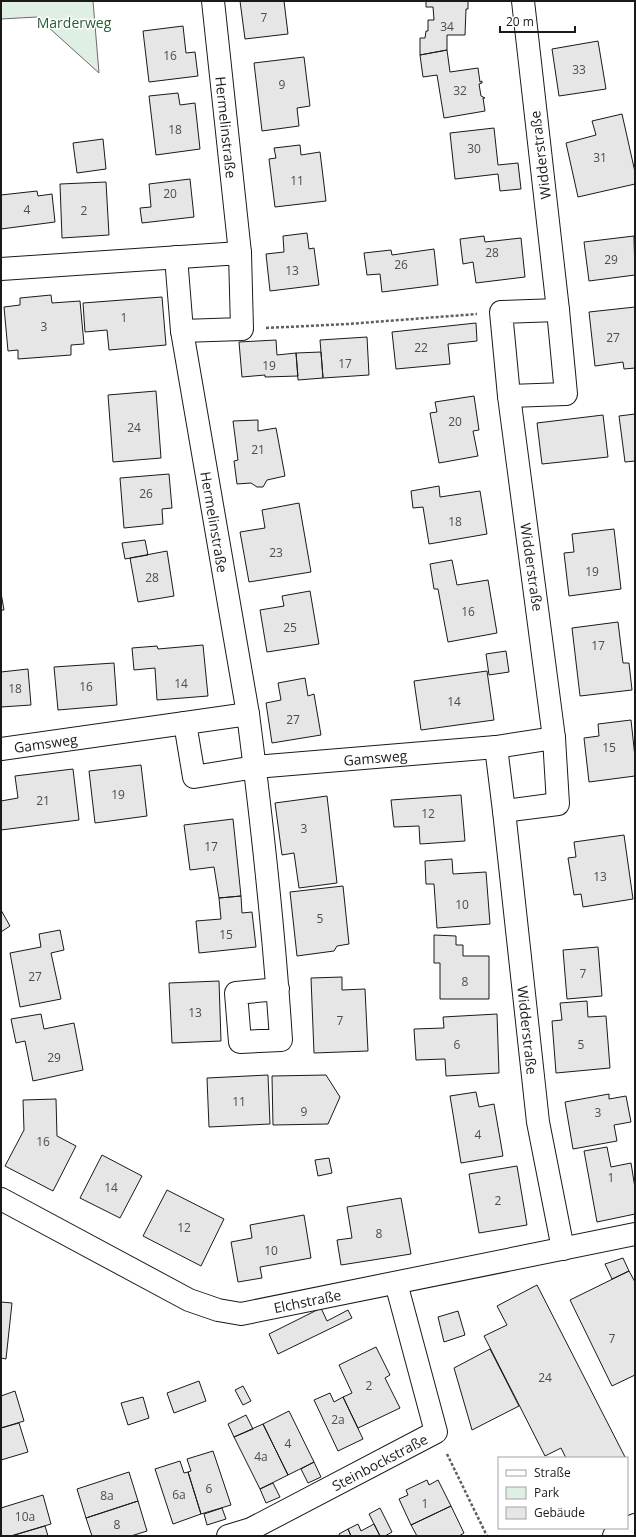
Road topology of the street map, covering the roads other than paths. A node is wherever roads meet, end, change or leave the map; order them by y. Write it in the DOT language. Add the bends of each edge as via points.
graph roads {
  1 [pos="213,1"];
  2 [pos="523,1"];
  3 [pos="240,253"];
  4 [pos="176,258"];
  5 [pos="1,269"];
  6 [pos="558,310"];
  7 [pos="182,330"];
  8 [pos="509,396"];
  9 [pos="248,714"];
  10 [pos="185,723"];
  11 [pos="554,738"];
  12 [pos="496,747"];
  13 [pos="1,749"];
  14 [pos="255,768"];
  15 [pos="504,810"];
  16 [pos="278,989"];
  17 [pos="1,1200"];
  18 [pos="635,1234"];
  19 [pos="563,1248"];
  20 [pos="396,1283"];
  21 [pos="627,1529"];
  22 [pos="228,1536"];
  23 [pos="614,1536"];
  1 -- 3 [label="street, Hermelinstraße"];
  2 -- 6 [label="street, Widderstraße"];
  3 -- 4 [label="street"];
  3 -- 7 [label="street, Hermelinstraße" via="242,329"];
  4 -- 5 [label="street"];
  4 -- 7 [label="street, Hermelinstraße"];
  6 -- 8 [label="street, Widderstraße" via="501,312"];
  6 -- 8 [label="street, Widderstraße" via="566,394"];
  7 -- 9 [label="street, Hermelinstraße"];
  8 -- 11 [label="street, Widderstraße"];
  9 -- 10 [label="street, Gamsweg"];
  9 -- 14 [label="street"];
  10 -- 13 [label="street, Gamsweg"];
  10 -- 14 [label="street, Gamsweg" via="194,776"];
  11 -- 12 [label="street"];
  11 -- 15 [label="street, Widderstraße" via="558,804"];
  12 -- 14 [label="street, Gamsweg"];
  12 -- 15 [label="street, Widderstraße"];
  14 -- 16 [label="street"];
  15 -- 19 [label="street, Widderstraße" via="538,1122"];
  17 -- 20 [label="street, Elchstraße" via="189,1300 218,1310 241,1314"];
  18 -- 19 [label="street, Elchstraße"];
  19 -- 20 [label="street, Elchstraße"];
  20 -- 22 [label="street, Steinbockstraße" via="436,1432 251,1529"];
  21 -- 23 [label="street"];
}
